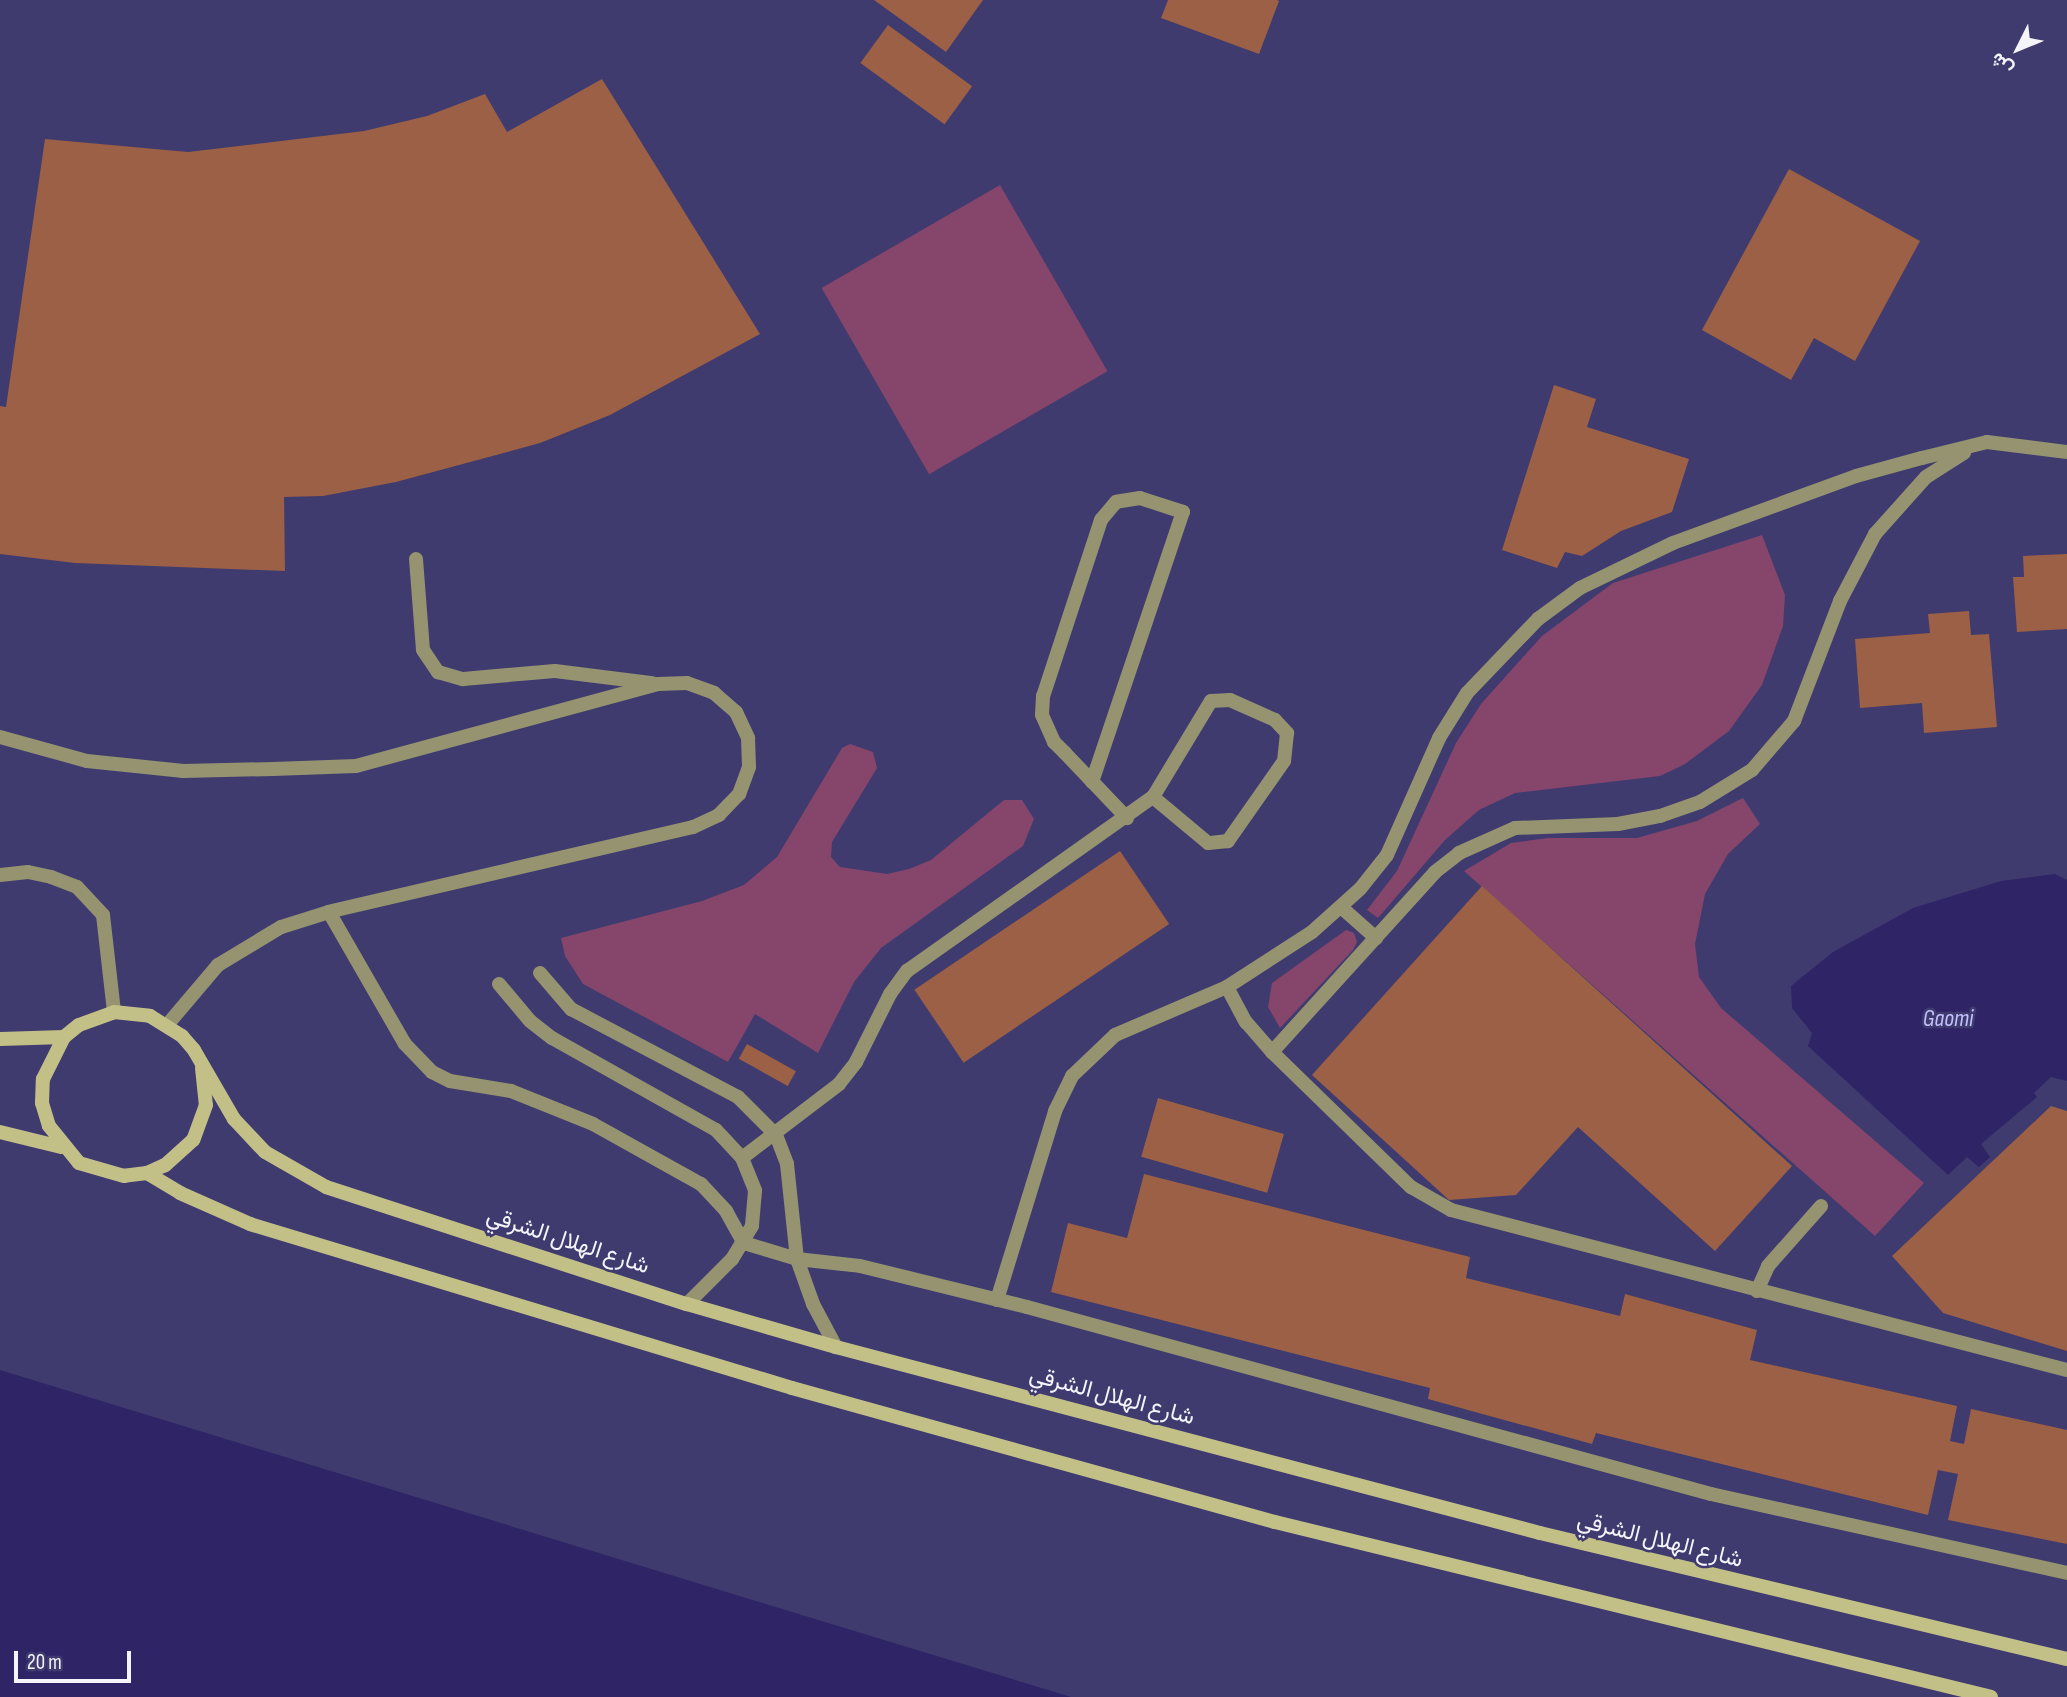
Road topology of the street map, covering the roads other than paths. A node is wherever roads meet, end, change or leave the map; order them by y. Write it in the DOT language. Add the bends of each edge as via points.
graph roads {
  1 [pos="1987,442"];
  2 [pos="2067,452"];
  3 [pos="416,559"];
  4 [pos="659,684"];
  5 [pos="0,737"];
  6 [pos="1092,782"];
  7 [pos="1153,797"];
  8 [pos="1127,818"];
  9 [pos="0,875"];
  10 [pos="1341,908"];
  11 [pos="329,912"];
  12 [pos="1376,938"];
  13 [pos="540,973"];
  14 [pos="499,984"];
  15 [pos="1227,987"];
  16 [pos="114,1012"];
  17 [pos="168,1024"];
  18 [pos="64,1037"];
  19 [pos="0,1039"];
  20 [pos="1272,1052"];
  21 [pos="202,1068"];
  22 [pos="0,1132"];
  23 [pos="776,1135"];
  24 [pos="61,1147"];
  25 [pos="742,1158"];
  26 [pos="147,1173"];
  27 [pos="1821,1206"];
  28 [pos="744,1243"];
  29 [pos="797,1259"];
  30 [pos="1757,1291"];
  31 [pos="997,1300"];
  32 [pos="687,1304"];
  33 [pos="836,1347"];
  34 [pos="2067,1370"];
  35 [pos="2067,1573"];
  36 [pos="2067,1659"];
  37 [pos="1991,1697"];
  1 -- 2 [label="street"];
  1 -- 10 [label="street" via="1856,477 1673,543 1625,563 1559,603 1500,654 1467,693 1439,737 1387,855"];
  1 -- 12 [label="street" via="1926,477 1875,534 1840,601 1794,722 1752,769 1700,802 1660,816 1618,824 1545,824 1486,838 1435,872"];
  3 -- 4 [label="street" via="423,650 438,672 463,679 555,671"];
  4 -- 5 [label="street" via="356,766 183,771 87,761"];
  4 -- 11 [label="street" via="687,683 714,693 736,712 744,730 749,767 739,794 719,815 693,827"];
  6 -- 6 [label="street" via="1046,729 1043,696 1101,520 1116,502 1140,498 1183,512"];
  6 -- 8 [label="street"];
  7 -- 7 [label="street" via="1211,701 1230,700 1275,720 1287,733 1284,761 1228,841 1208,843"];
  7 -- 8 [label="street"];
  8 -- 23 [label="street" via="907,971 839,1084"];
  9 -- 16 [label="street" via="28,872 59,880 77,887 103,915"];
  10 -- 12 [label="street"];
  10 -- 15 [label="street" via="1281,954"];
  11 -- 17 [label="street" via="250,943 209,975"];
  11 -- 28 [label="street" via="405,1044 432,1072 450,1081 511,1091 593,1124 701,1184 726,1211"];
  12 -- 20 [label="street"];
  13 -- 23 [label="street" via="581,1016 738,1097"];
  14 -- 25 [label="street" via="530,1021 552,1038 716,1130"];
  15 -- 20 [label="street"];
  15 -- 31 [label="street" via="1115,1035 1072,1076 1055,1111"];
  16 -- 17 [label="main road" via="132,1012"];
  16 -- 18 [label="main road" via="79,1025"];
  17 -- 21 [label="main road" via="194,1050"];
  18 -- 19 [label="main road"];
  18 -- 24 [label="main road" via="43,1079 48,1126"];
  20 -- 30 [label="street" via="1411,1187 1430,1200 1473,1216"];
  21 -- 26 [label="main road" via="206,1105 193,1140 165,1166"];
  21 -- 32 [label="main road, شارع الهلال الشرقي" via="234,1119 265,1152 301,1176"];
  22 -- 24 [label="main road"];
  23 -- 25 [label="street"];
  23 -- 29 [label="street" via="787,1164"];
  24 -- 26 [label="main road" via="79,1163 101,1173"];
  25 -- 28 [label="street" via="755,1191 756,1209"];
  26 -- 37 [label="main road" via="250,1224 819,1396 1289,1525"];
  27 -- 30 [label="street" via="1768,1266"];
  28 -- 29 [label="street"];
  28 -- 32 [label="street"];
  29 -- 31 [label="street" via="860,1266"];
  29 -- 33 [label="street" via="813,1304"];
  30 -- 34 [label="street"];
  31 -- 35 [label="street" via="1710,1494"];
  32 -- 33 [label="main road, شارع الهلال الشرقي"];
  33 -- 36 [label="main road, شارع الهلال الشرقي" via="1540,1533"];
}
